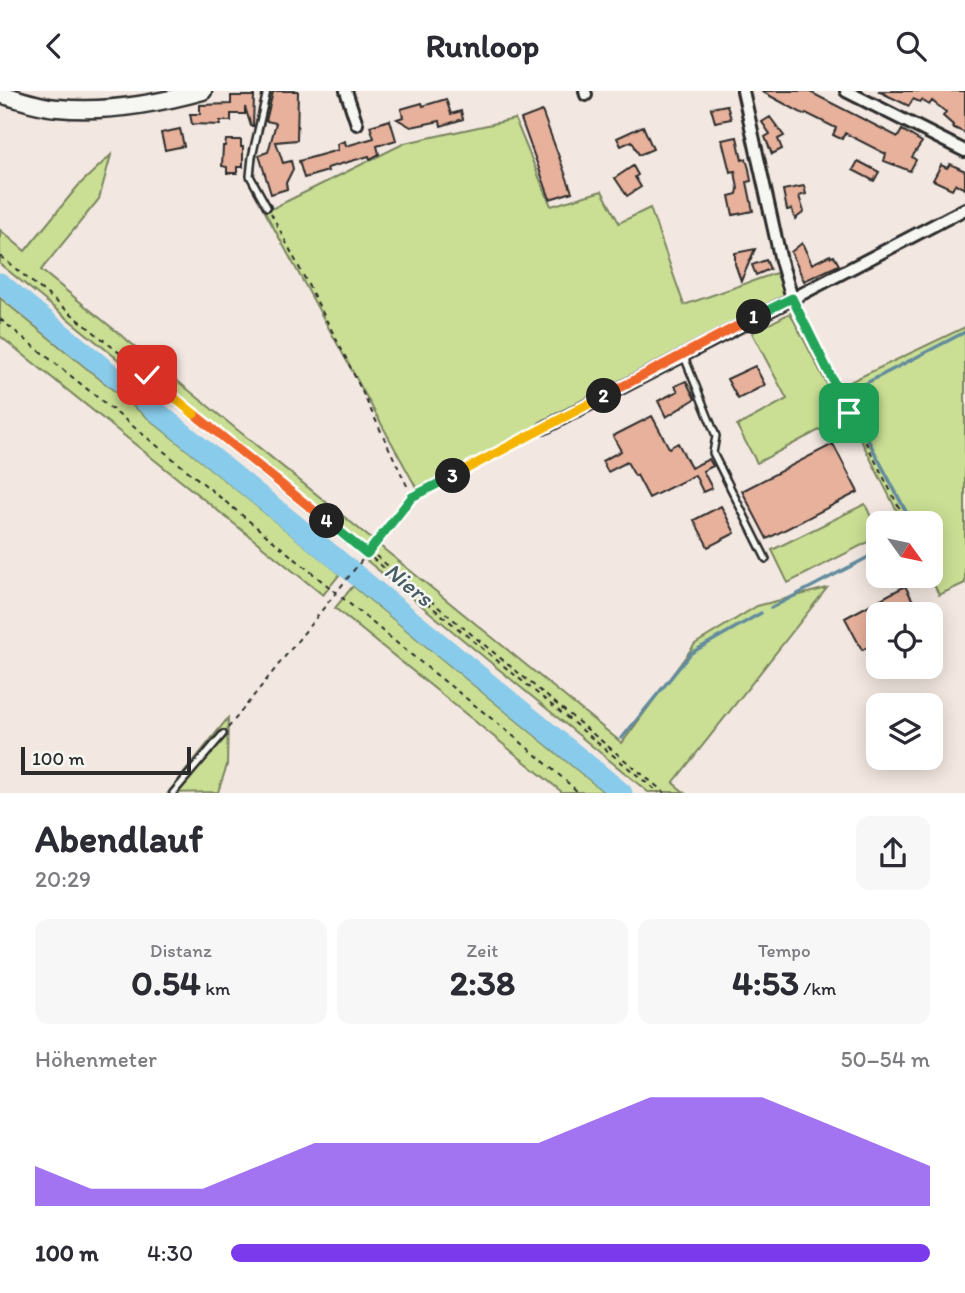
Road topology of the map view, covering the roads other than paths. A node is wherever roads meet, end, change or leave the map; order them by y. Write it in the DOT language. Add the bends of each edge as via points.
graph roads {
  1 [pos="202,91"];
  2 [pos="267,91"];
  3 [pos="346,91"];
  4 [pos="743,91"];
  5 [pos="846,91"];
  6 [pos="0,94"];
  7 [pos="356,124"];
  8 [pos="965,151"];
  9 [pos="267,207"];
  10 [pos="965,209"];
  11 [pos="792,298"];
  12 [pos="683,355"];
  13 [pos="544,428"];
  14 [pos="367,554"];
  15 [pos="766,559"];
  16 [pos="223,734"];
  17 [pos="173,793"];
  1 -- 6 [label="street" via="113,109 56,109"];
  2 -- 9 [label="lane" via="250,176"];
  3 -- 7 [label="street"];
  4 -- 11 [label="street"];
  5 -- 8 [label="street"];
  10 -- 11 [label="street"];
  11 -- 12 [label="street"];
  12 -- 13 [label="street"];
  12 -- 15 [label="lane" via="716,436 713,453"];
  13 -- 14 [label="lane" via="412,497"];
  16 -- 17 [label="lane"];
}
